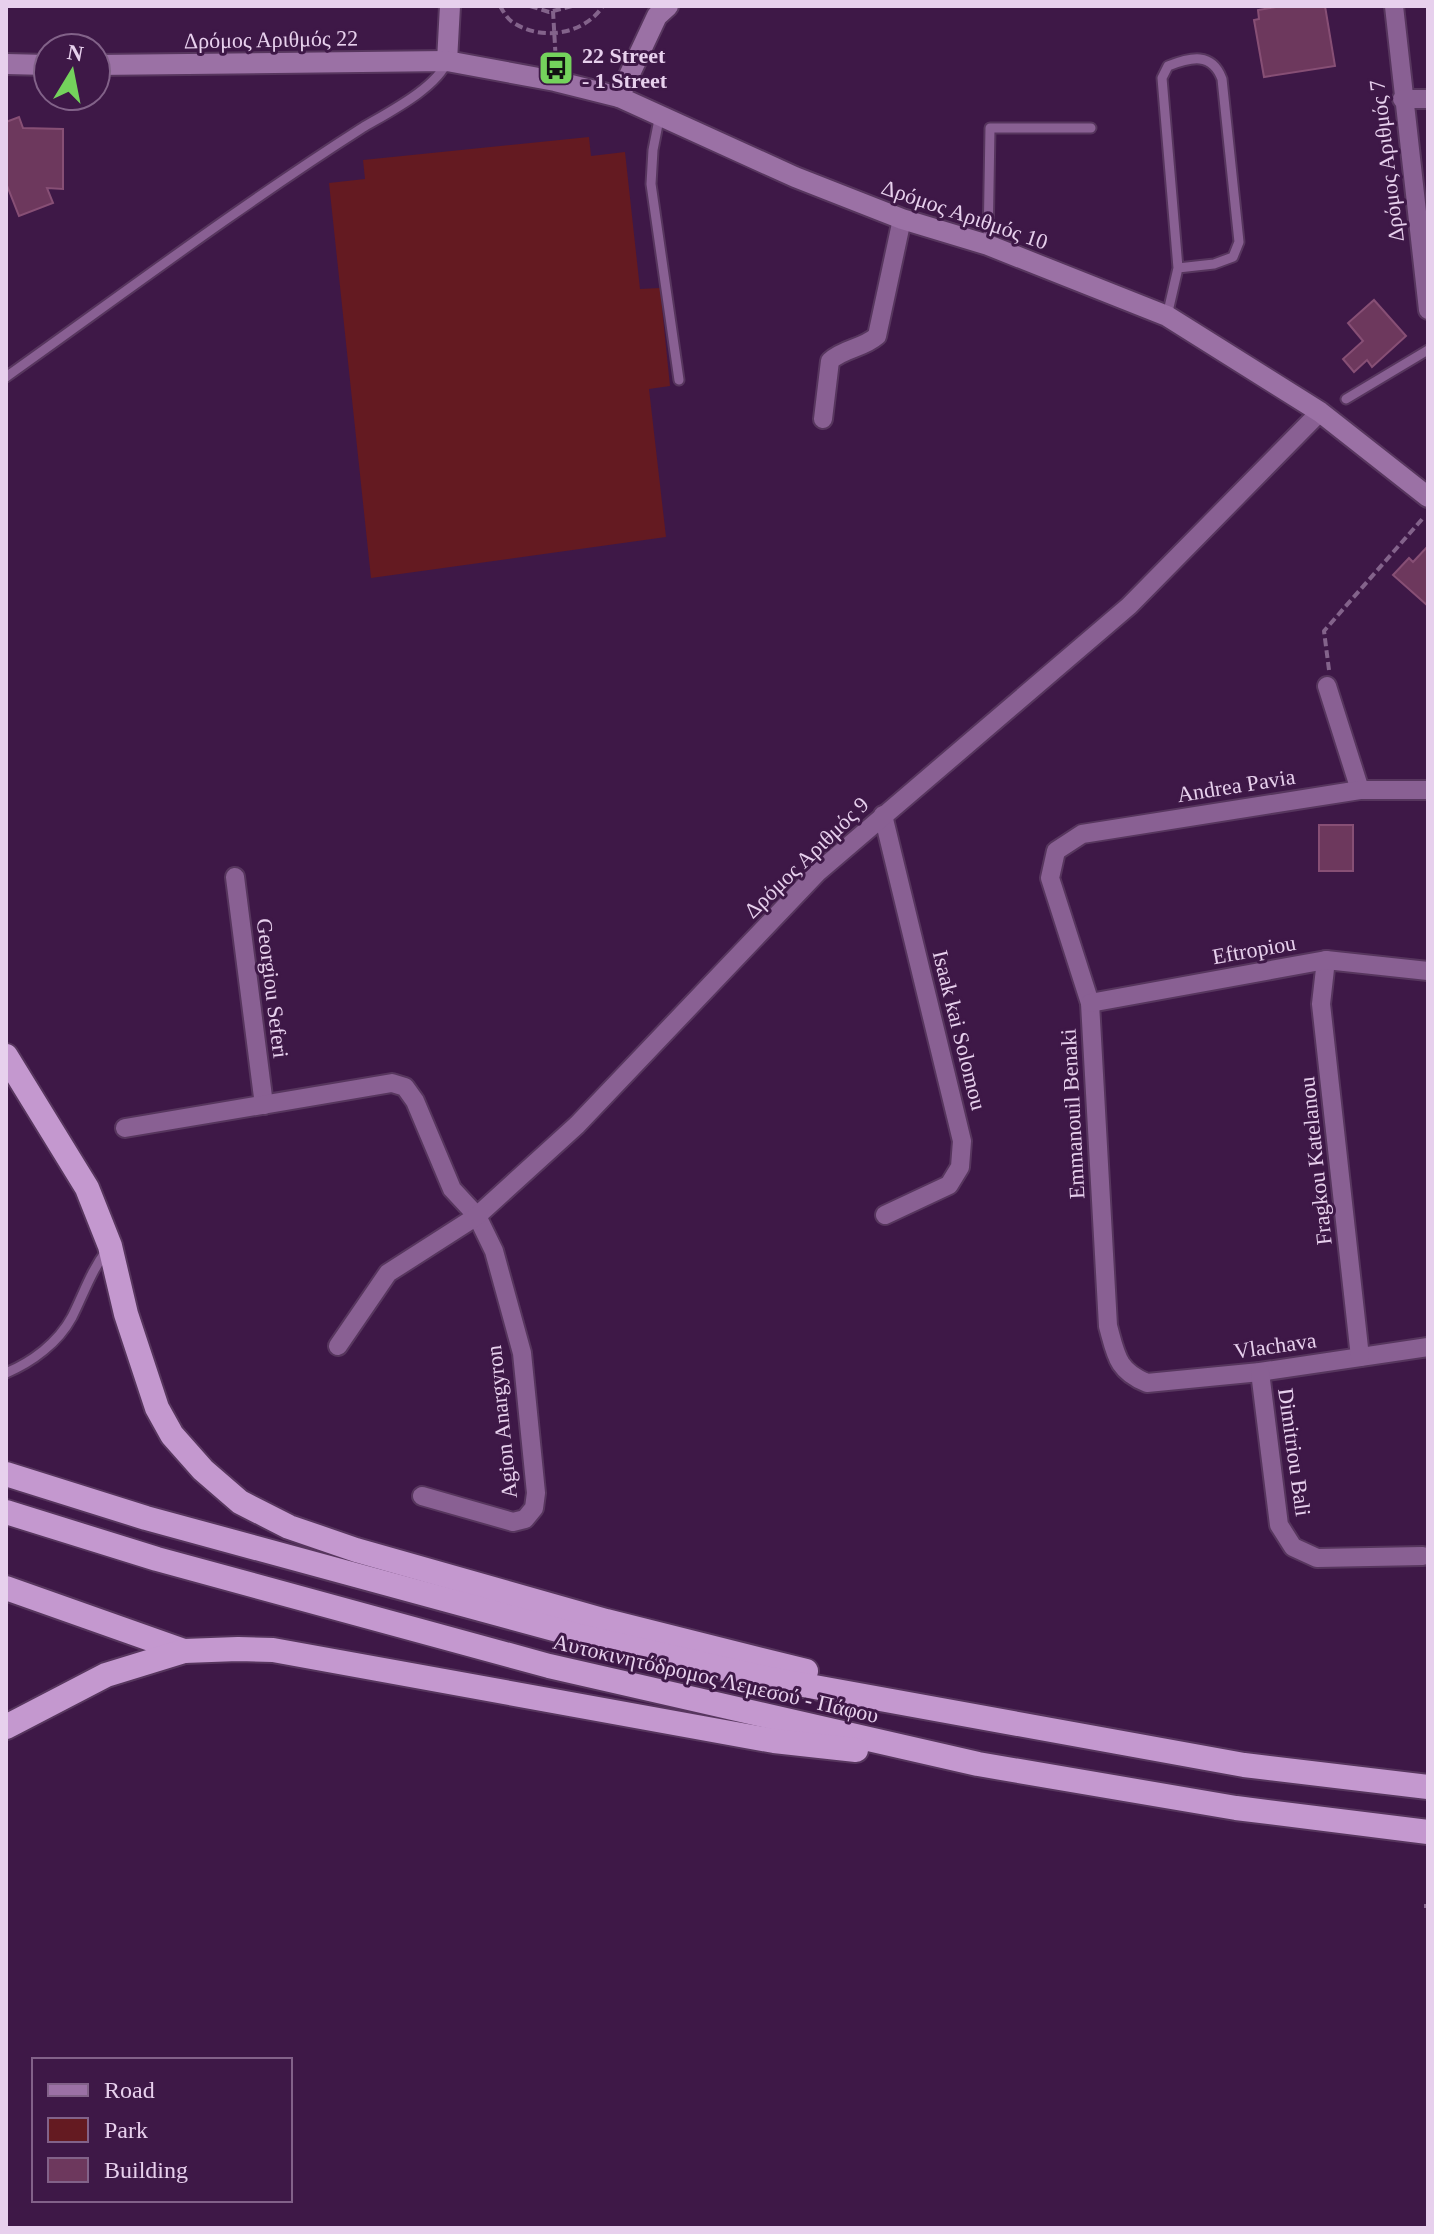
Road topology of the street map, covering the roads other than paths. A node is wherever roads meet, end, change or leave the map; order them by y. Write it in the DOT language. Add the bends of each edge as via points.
graph roads {
  1 [pos="450,6"];
  2 [pos="668,6"];
  3 [pos="1394,6"];
  4 [pos="447,61"];
  5 [pos="6,64"];
  6 [pos="32,65"];
  7 [pos="112,65"];
  8 [pos="619,97"];
  9 [pos="1402,99"];
  10 [pos="1428,99"];
  11 [pos="660,114"];
  12 [pos="1091,128"];
  13 [pos="902,219"];
  14 [pos="988,245"];
  15 [pos="1178,268"];
  16 [pos="1428,310"];
  17 [pos="1167,316"];
  18 [pos="1428,350"];
  19 [pos="6,377"];
  20 [pos="679,380"];
  21 [pos="1346,399"];
  22 [pos="1320,412"];
  23 [pos="823,419"];
  24 [pos="1428,497"];
  25 [pos="1327,686"];
  26 [pos="1360,790"];
  27 [pos="1428,790"];
  28 [pos="883,815"];
  29 [pos="1056,851"];
  30 [pos="235,877"];
  31 [pos="1326,960"];
  32 [pos="1428,971"];
  33 [pos="1090,1003"];
  34 [pos="6,1056"];
  35 [pos="264,1105"];
  36 [pos="125,1128"];
  37 [pos="885,1215"];
  38 [pos="477,1216"];
  39 [pos="110,1246"];
  40 [pos="338,1346"];
  41 [pos="1428,1347"];
  42 [pos="1360,1357"];
  43 [pos="1260,1372"];
  44 [pos="6,1373"];
  45 [pos="1130,1376"];
  46 [pos="6,1474"];
  47 [pos="422,1496"];
  48 [pos="6,1512"];
  49 [pos="1423,1556"];
  50 [pos="6,1588"];
  51 [pos="184,1651"];
  52 [pos="967,1715"];
  53 [pos="6,1727"];
  54 [pos="978,1764"];
  55 [pos="1428,1787"];
  56 [pos="1428,1832"];
  1 -- 4 [label="street"];
  2 -- 8 [label="street" via="657,16"];
  3 -- 9 [label="street, Δρόμος Αριθμός 7"];
  4 -- 7 [label="street, Δρόμος Αριθμός 22"];
  4 -- 8 [label="street, Δρόμος Αριθμός 10"];
  4 -- 19 [label="lane" via="443,72 415,95 304,165"];
  5 -- 6 [label="street"];
  8 -- 11 [label="street, Δρόμος Αριθμός 10"];
  9 -- 10 [label="street"];
  9 -- 16 [label="street, Δρόμος Αριθμός 7"];
  11 -- 13 [label="street, Δρόμος Αριθμός 10" via="795,177"];
  11 -- 20 [label="lane" via="651,184"];
  12 -- 14 [label="lane" via="990,128"];
  13 -- 14 [label="street, Δρόμος Αριθμός 10"];
  13 -- 23 [label="street" via="877,336 830,361"];
  14 -- 17 [label="street, Δρόμος Αριθμός 10"];
  15 -- 15 [label="lane" via="1162,78 1168,66 1198,59 1211,61 1222,79 1239,242 1233,257"];
  15 -- 17 [label="lane"];
  17 -- 22 [label="street, Δρόμος Αριθμός 10"];
  18 -- 21 [label="lane"];
  22 -- 24 [label="street, Δρόμος Αριθμός 10"];
  22 -- 28 [label="street, Δρόμος Αριθμός 9" via="1129,606"];
  25 -- 26 [label="street"];
  26 -- 27 [label="street, Andrea Pavia"];
  26 -- 29 [label="street, Andrea Pavia" via="1082,834"];
  28 -- 37 [label="street, Isaak kai Solomou" via="962,1141 960,1167 949,1185"];
  28 -- 38 [label="street, Δρόμος Αριθμός 9" via="817,873 577,1125"];
  29 -- 33 [label="street, Emmanouil Benaki" via="1050,878"];
  30 -- 35 [label="street, Georgiou Seferi"];
  31 -- 32 [label="street, Eftropiou"];
  31 -- 33 [label="street, Eftropiou"];
  31 -- 42 [label="street, Fragkou Katelanou" via="1321,1004"];
  33 -- 45 [label="street, Emmanouil Benaki" via="1108,1326 1118,1361"];
  34 -- 39 [label="highway" via="87,1188"];
  35 -- 36 [label="street"];
  35 -- 38 [label="street" via="392,1083 405,1087 452,1189"];
  38 -- 40 [label="street, Δρόμος Αριθμός 9" via="388,1273"];
  38 -- 47 [label="street, Agion Anargyron" via="494,1251 522,1353 534,1508 525,1519 513,1522"];
  39 -- 44 [label="lane" via="54,1341 33,1361"];
  39 -- 52 [label="highway" via="157,1408 195,1462 240,1502 289,1527 356,1550"];
  41 -- 42 [label="street, Vlachava"];
  42 -- 43 [label="street, Vlachava"];
  43 -- 45 [label="street, Vlachava" via="1147,1383"];
  43 -- 49 [label="street, Dimitriou Bali" via="1279,1525 1293,1547 1317,1558"];
  46 -- 52 [label="highway, Αυτοκινητόδρομος Λεμεσού - Πάφου" via="146,1518 583,1637"];
  48 -- 54 [label="highway, Αυτοκινητόδρομος Λεμεσού - Πάφου" via="157,1559 549,1666"];
  50 -- 51 [label="highway"];
  51 -- 53 [label="highway" via="106,1675"];
  51 -- 54 [label="highway" via="273,1650 774,1741"];
  52 -- 55 [label="highway, Αυτοκινητόδρομος Λεμεσού - Πάφου" via="1244,1765"];
  54 -- 56 [label="highway, Αυτοκινητόδρομος Λεμεσού - Πάφου" via="1236,1808"];
}
